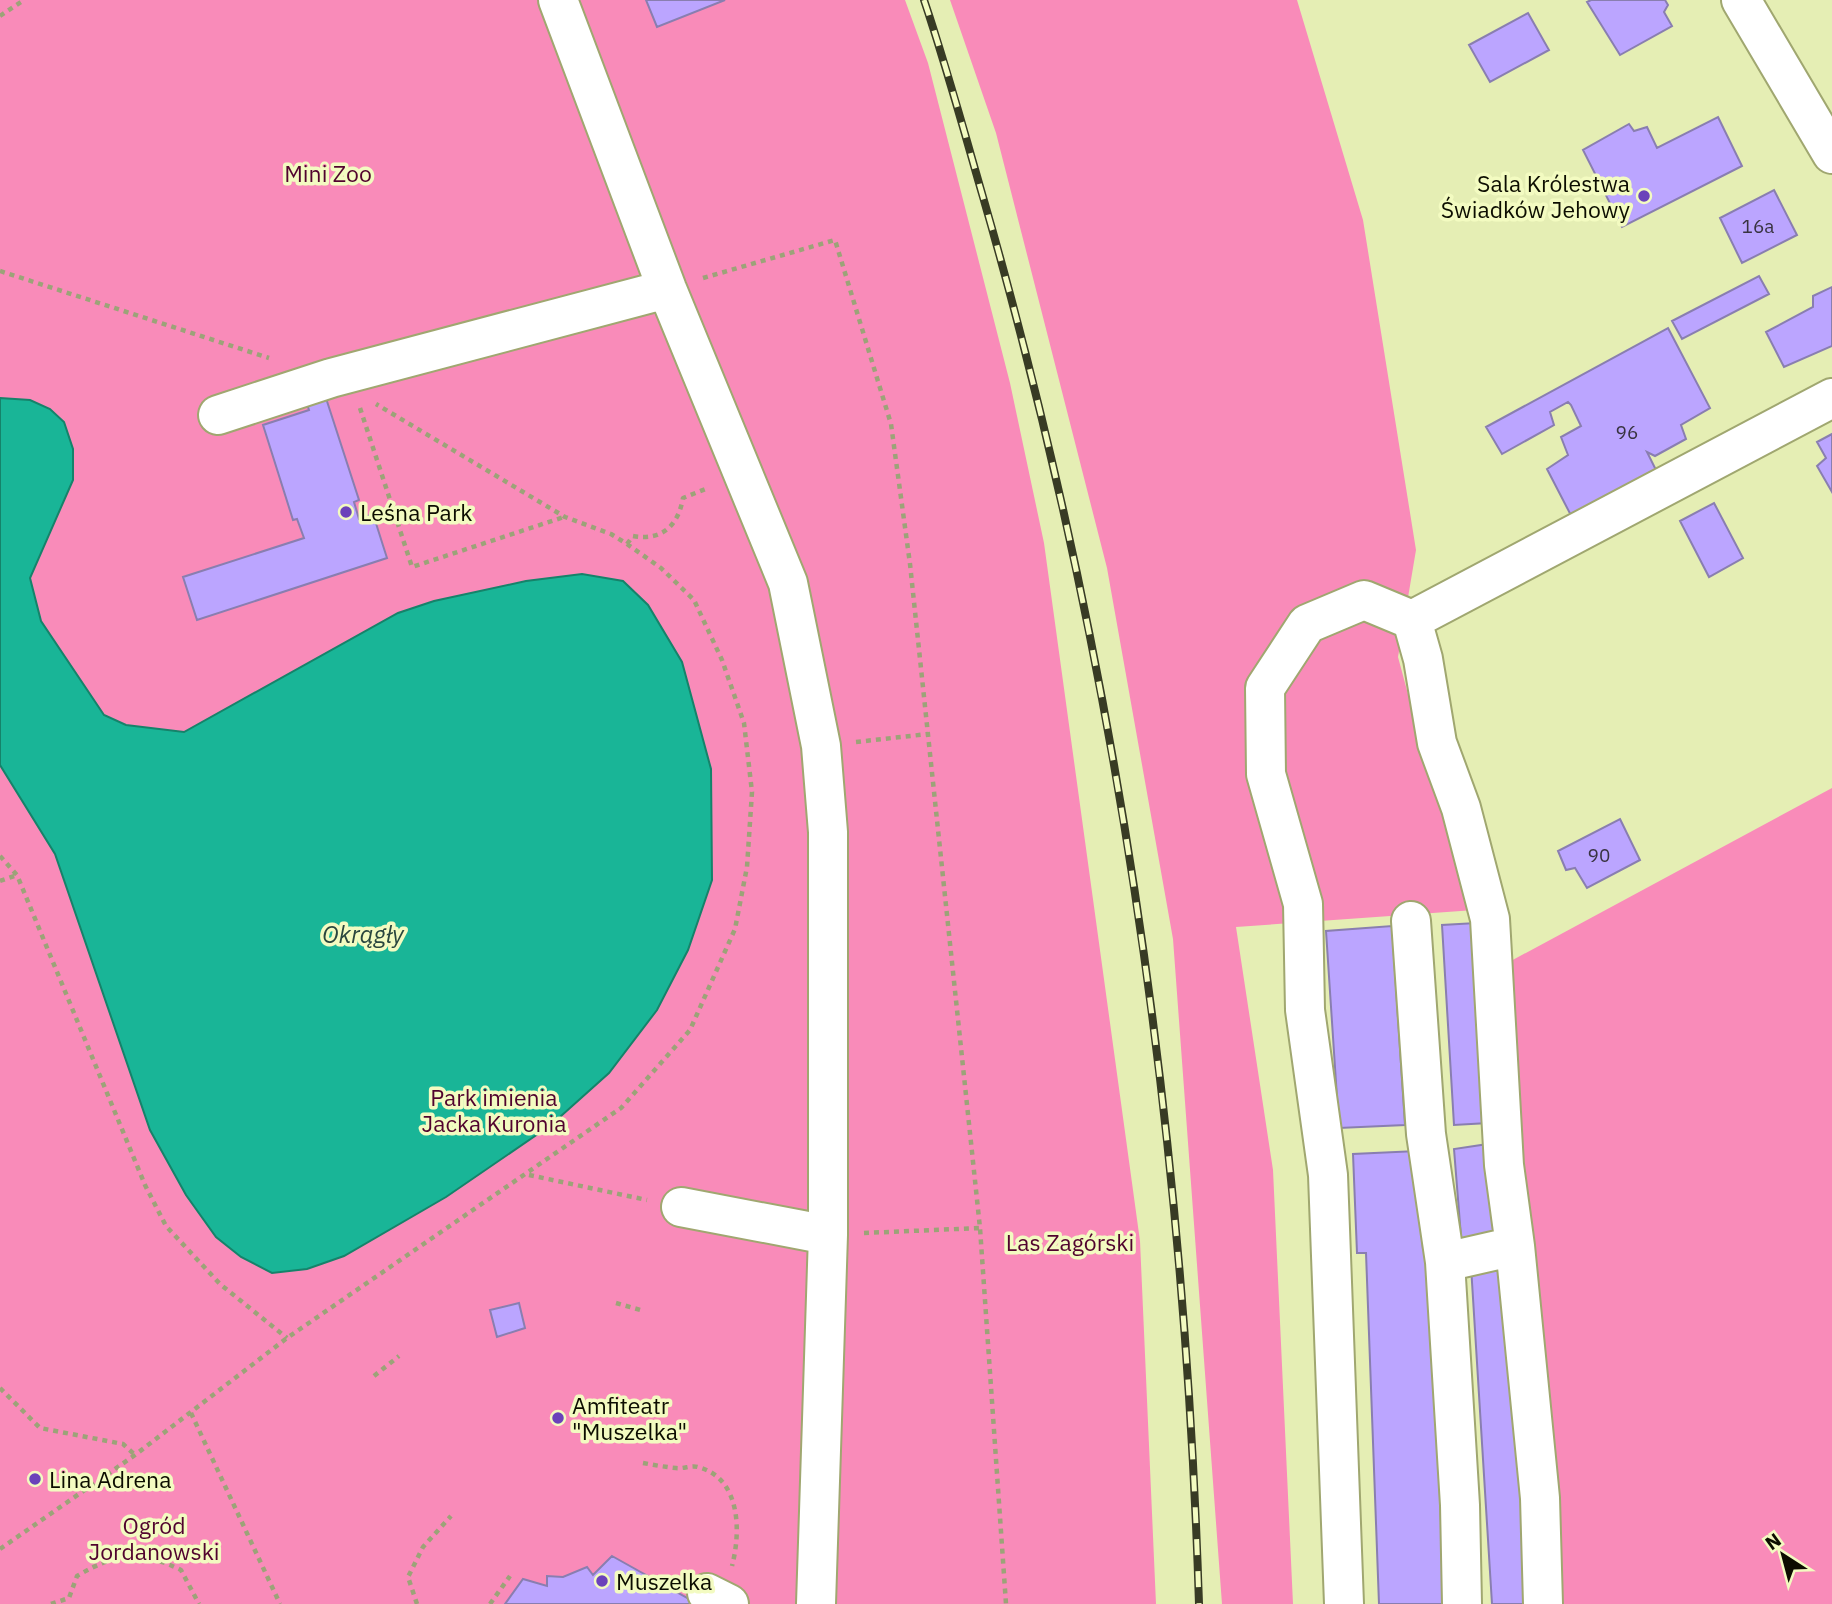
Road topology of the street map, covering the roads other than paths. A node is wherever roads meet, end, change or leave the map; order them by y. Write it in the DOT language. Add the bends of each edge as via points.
graph roads {
  1 [pos="558,0"];
  2 [pos="1741,0"];
  3 [pos="1832,154"];
  4 [pos="667,289"];
  5 [pos="1832,398"];
  6 [pos="218,415"];
  7 [pos="1412,620"];
  8 [pos="1411,921"];
  9 [pos="681,1208"];
  10 [pos="828,1235"];
  11 [pos="1515,1246"];
  12 [pos="1445,1262"];
  13 [pos="816,1604"];
  14 [pos="1344,1604"];
  15 [pos="1462,1604"];
  16 [pos="1543,1604"];
  1 -- 4 [label="lane"];
  2 -- 3 [label="lane"];
  4 -- 6 [label="lane" via="343,384"];
  4 -- 10 [label="lane" via="788,583 821,746 828,832"];
  5 -- 7 [label="lane"];
  7 -- 11 [label="lane" via="1437,743 1461,808 1490,919 1504,1165"];
  7 -- 14 [label="lane" via="1364,600 1307,624 1265,688 1266,774 1303,904 1305,1010 1328,1175"];
  8 -- 12 [label="lane" via="1426,1134"];
  9 -- 10 [label="lane"];
  10 -- 13 [label="lane"];
  11 -- 12 [label="lane"];
  11 -- 16 [label="lane" via="1540,1498"];
  12 -- 15 [label="lane"];
}
